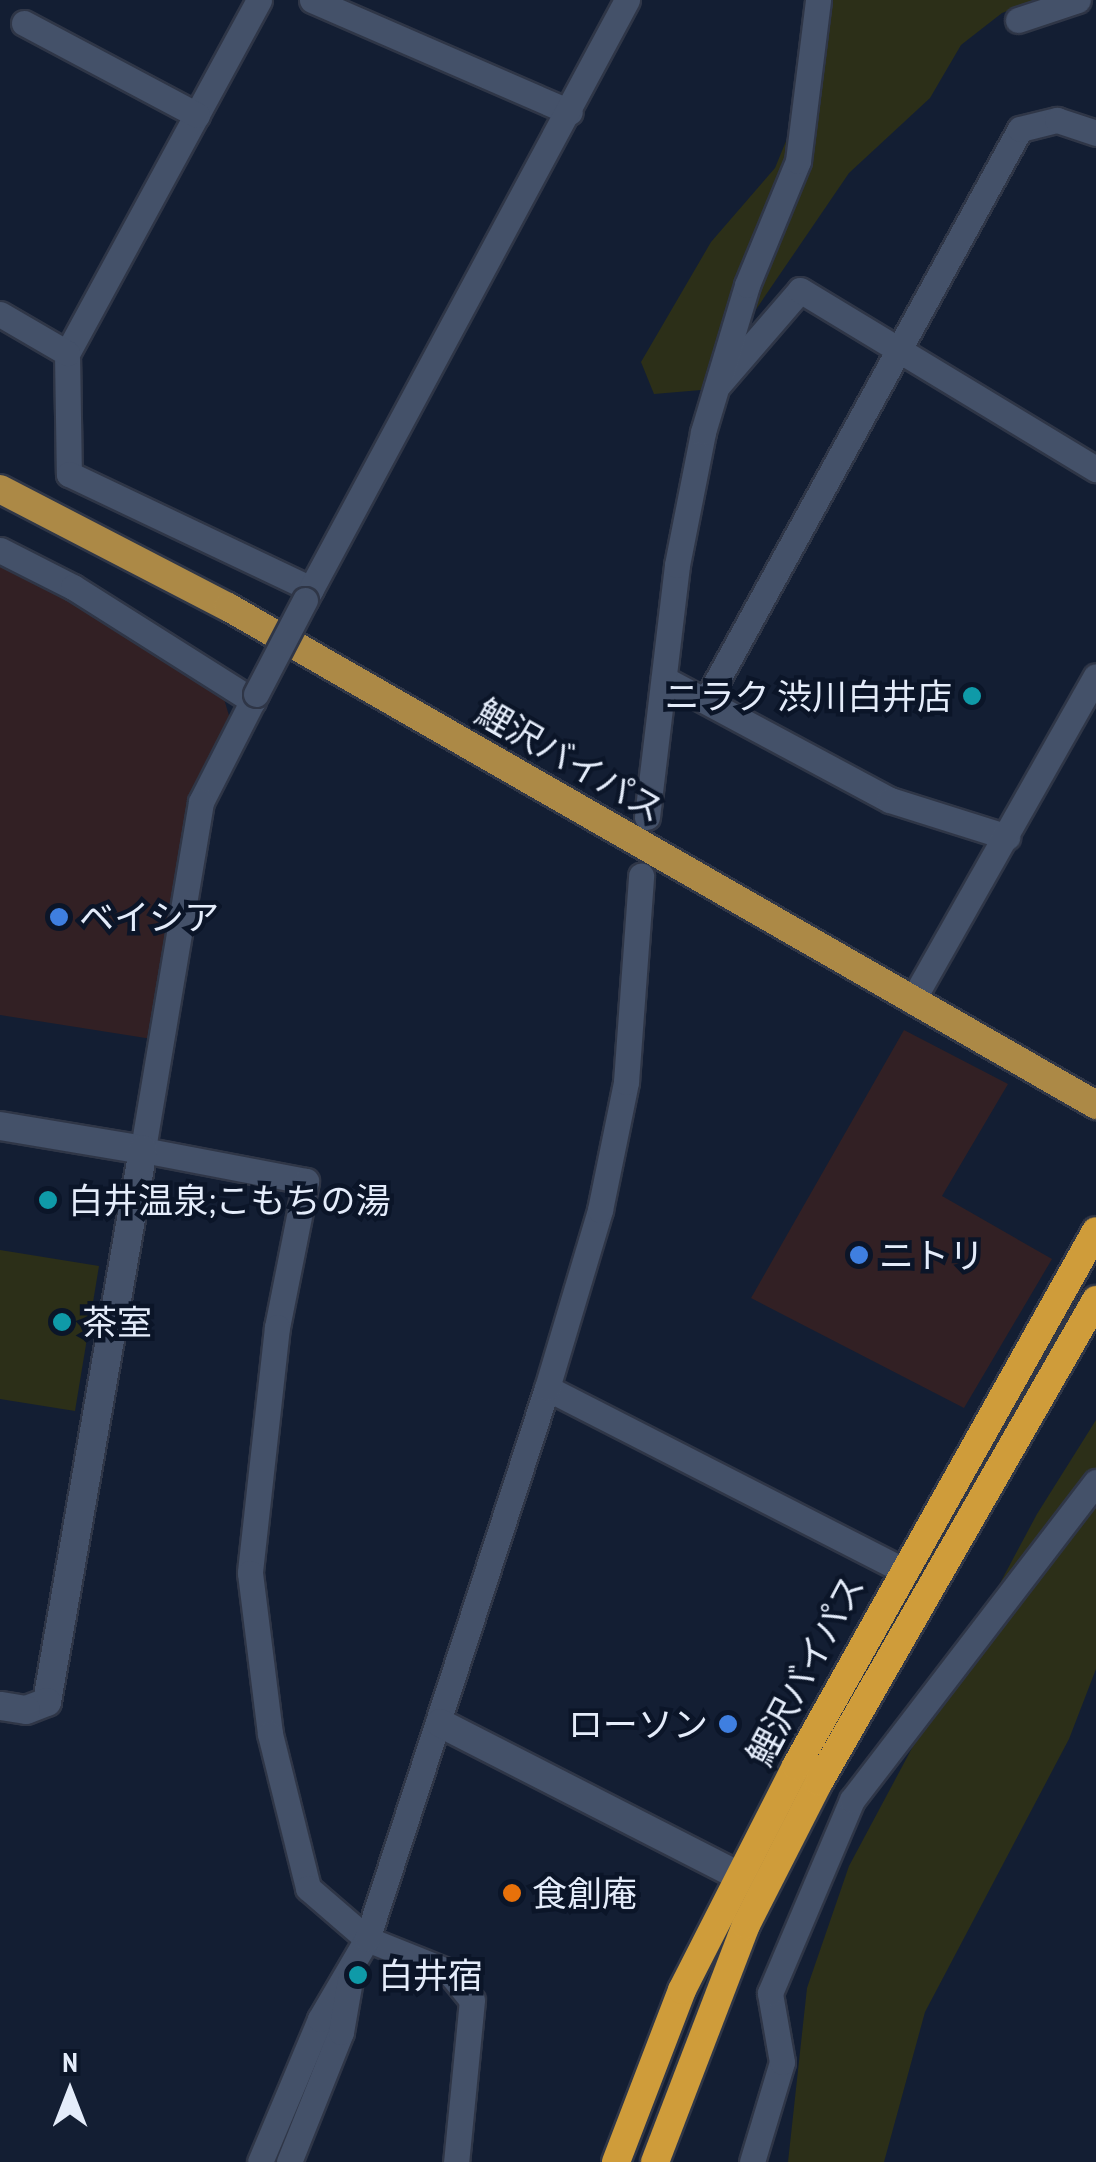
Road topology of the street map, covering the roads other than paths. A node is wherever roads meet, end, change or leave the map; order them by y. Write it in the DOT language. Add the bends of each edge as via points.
graph roads {
  1 [pos="259,0"];
  2 [pos="312,0"];
  3 [pos="627,0"];
  4 [pos="818,0"];
  5 [pos="1078,0"];
  6 [pos="1018,20"];
  7 [pos="24,23"];
  8 [pos="570,112"];
  9 [pos="197,115"];
  10 [pos="1096,133"];
  11 [pos="0,314"];
  12 [pos="896,351"];
  13 [pos="67,353"];
  14 [pos="712,392"];
  15 [pos="1096,469"];
  16 [pos="0,489"];
  17 [pos="0,550"];
  18 [pos="308,595"];
  19 [pos="1096,676"];
  20 [pos="664,679"];
  21 [pos="254,698"];
  22 [pos="707,699"];
  23 [pos="647,817"];
  24 [pos="1007,837"];
  25 [pos="642,876"];
  26 [pos="912,1001"];
  27 [pos="1096,1105"];
  28 [pos="0,1126"];
  29 [pos="143,1150"];
  30 [pos="1096,1230"];
  31 [pos="1096,1300"];
  32 [pos="547,1388"];
  33 [pos="1096,1482"];
  34 [pos="901,1568"];
  35 [pos="0,1706"];
  36 [pos="440,1723"];
  37 [pos="752,1882"];
  38 [pos="366,1939"];
  39 [pos="352,1965"];
  40 [pos="260,2162"];
  41 [pos="289,2162"];
  42 [pos="456,2162"];
  43 [pos="616,2162"];
  44 [pos="655,2162"];
  45 [pos="752,2162"];
  1 -- 9 [label="street"];
  2 -- 8 [label="street"];
  3 -- 8 [label="street"];
  4 -- 14 [label="street" via="798,161"];
  5 -- 6 [label="street"];
  7 -- 9 [label="street"];
  8 -- 18 [label="street"];
  9 -- 13 [label="street"];
  10 -- 12 [label="street" via="1057,120 1020,129"];
  11 -- 13 [label="street"];
  12 -- 14 [label="street" via="800,290"];
  12 -- 15 [label="street"];
  12 -- 22 [label="street"];
  13 -- 18 [label="street" via="69,474"];
  14 -- 20 [label="street"];
  16 -- 26 [label="main road, 鯉沢バイパス" via="228,606"];
  17 -- 21 [label="street" via="73,586"];
  18 -- 21 [label="street, bridge"];
  19 -- 24 [label="street"];
  20 -- 22 [label="street"];
  20 -- 23 [label="street"];
  21 -- 29 [label="street" via="201,802"];
  22 -- 24 [label="street" via="890,800"];
  24 -- 26 [label="street"];
  25 -- 32 [label="street" via="626,1082 600,1210"];
  26 -- 27 [label="main road, 鯉沢バイパス"];
  28 -- 29 [label="street"];
  29 -- 35 [label="street" via="47,1702 26,1710"];
  29 -- 38 [label="street" via="306,1181 277,1327 250,1573 270,1734 308,1888"];
  30 -- 34 [label="highway, 鯉沢バイパス"];
  31 -- 37 [label="highway, 鯉沢バイパス"];
  32 -- 34 [label="street"];
  32 -- 36 [label="street"];
  33 -- 45 [label="street" via="852,1800 770,1993 782,2062"];
  34 -- 37 [label="highway, 鯉沢バイパス"];
  36 -- 37 [label="street"];
  36 -- 38 [label="street"];
  37 -- 43 [label="highway, 鯉沢バイパス" via="682,1990"];
  37 -- 44 [label="highway, 鯉沢バイパス"];
  38 -- 39 [label="street"];
  38 -- 42 [label="street" via="449,1972 472,2000"];
  39 -- 40 [label="street" via="320,2019"];
  39 -- 41 [label="street" via="342,2032"];
}
